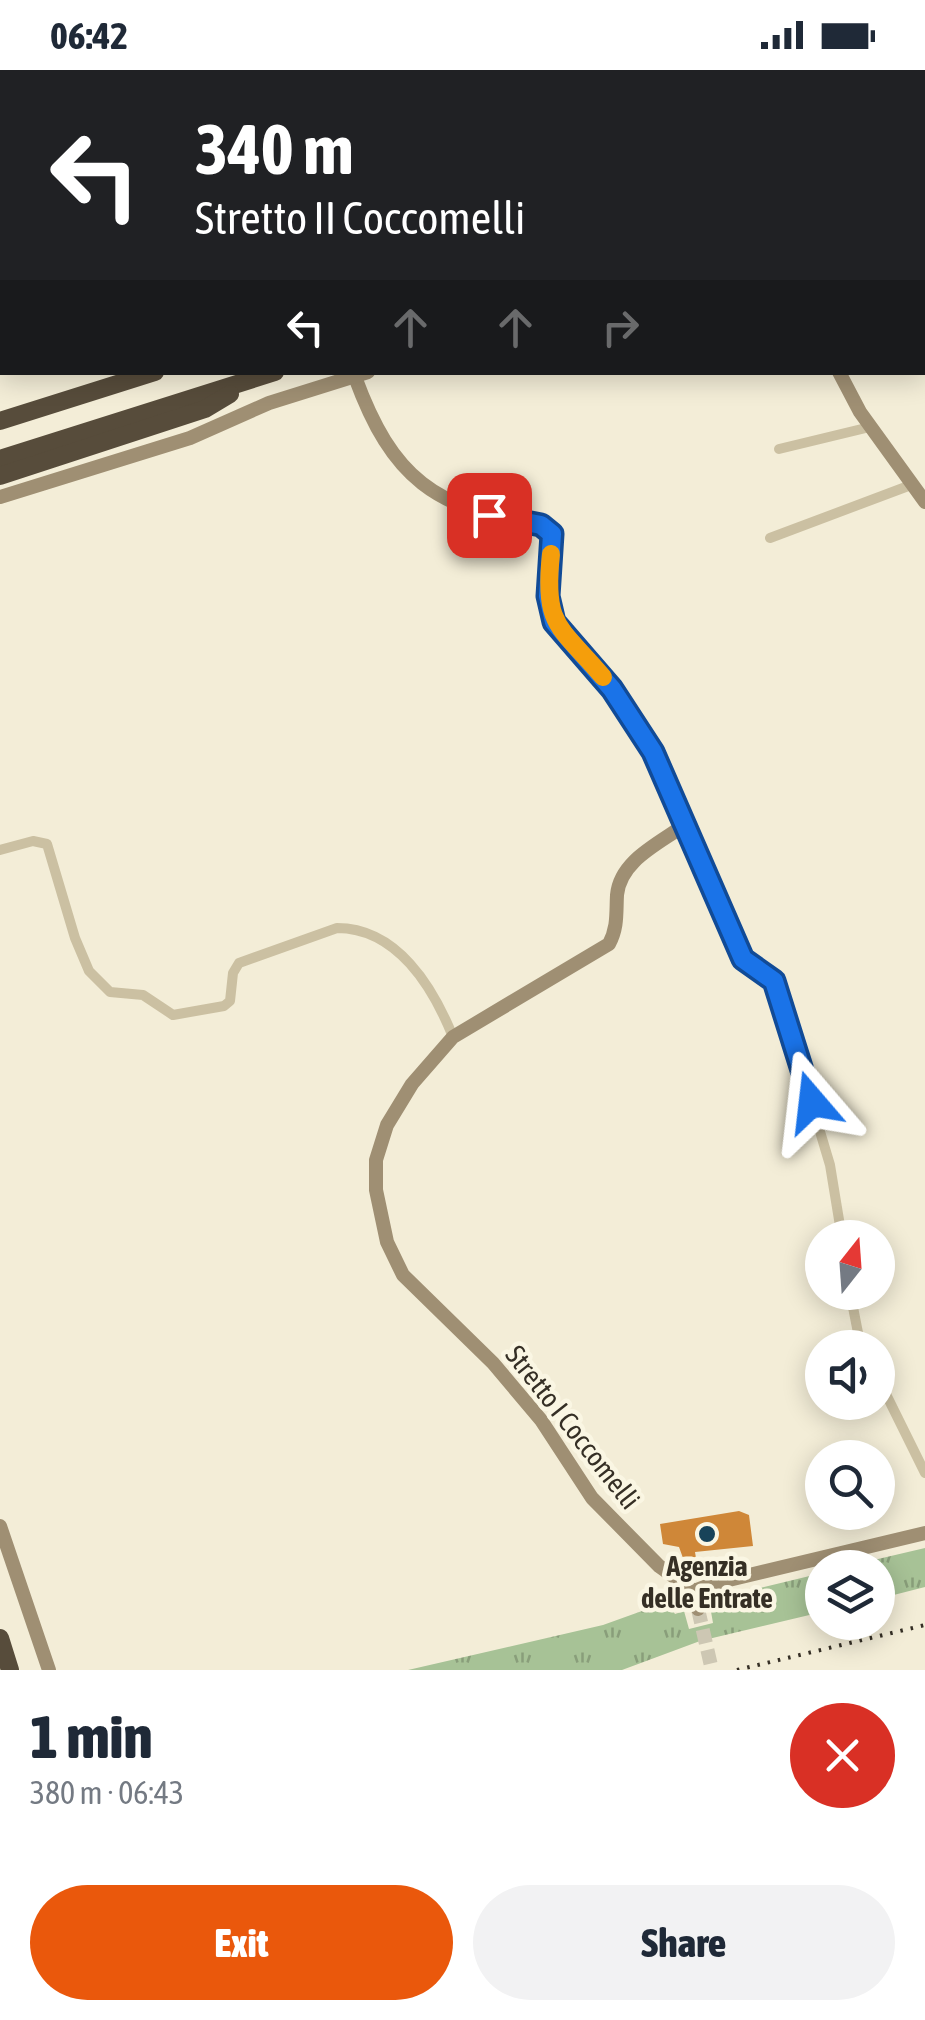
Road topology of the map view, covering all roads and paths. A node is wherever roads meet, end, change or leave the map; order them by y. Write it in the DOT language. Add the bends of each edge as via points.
graph roads {
  1 [pos="146,375"];
  2 [pos="267,375"];
  3 [pos="362,375"];
  4 [pos="841,375"];
  5 [pos="256,379"];
  6 [pos="0,421"];
  7 [pos="870,427"];
  8 [pos="779,450"];
  9 [pos="0,460"];
  10 [pos="0,476"];
  11 [pos="910,486"];
  12 [pos="0,497"];
  13 [pos="925,502"];
  14 [pos="770,538"];
  15 [pos="683,826"];
  16 [pos="0,850"];
  17 [pos="453,1037"];
  18 [pos="839,1220"];
  19 [pos="895,1412"];
  20 [pos="925,1473"];
  21 [pos="0,1526"];
  22 [pos="925,1533"];
  23 [pos="694,1591"];
  24 [pos="698,1609"];
  25 [pos="0,1638"];
  26 [pos="10,1670"];
  27 [pos="49,1670"];
  1 -- 6 [label="highway"];
  2 -- 5 [label="highway"];
  3 -- 12 [label="street"];
  3 -- 15 [label="street" via="378,432 413,478 469,508 550,530 554,622 638,727"];
  4 -- 7 [label="street"];
  5 -- 9 [label="highway"];
  5 -- 10 [label="highway" via="204,410"];
  7 -- 8 [label="street"];
  7 -- 11 [label="street"];
  11 -- 13 [label="street"];
  11 -- 14 [label="street"];
  15 -- 17 [label="street, Stretto I Coccomelli" via="628,866 609,944"];
  15 -- 18 [label="street" via="743,959 774,981 830,1165"];
  16 -- 17 [label="street" via="46,844 84,962 110,992 143,996 173,1015 224,1006 239,963 350,928 386,940 404,957"];
  17 -- 23 [label="street, Stretto I Coccomelli" via="387,1125 376,1160 376,1190 387,1242 403,1275 494,1363 541,1420 592,1498 659,1566"];
  19 -- 20 [label="street"];
  21 -- 27 [label="street"];
  22 -- 23 [label="street"];
  23 -- 24 [label="street"];
  25 -- 26 [label="highway"];
}
